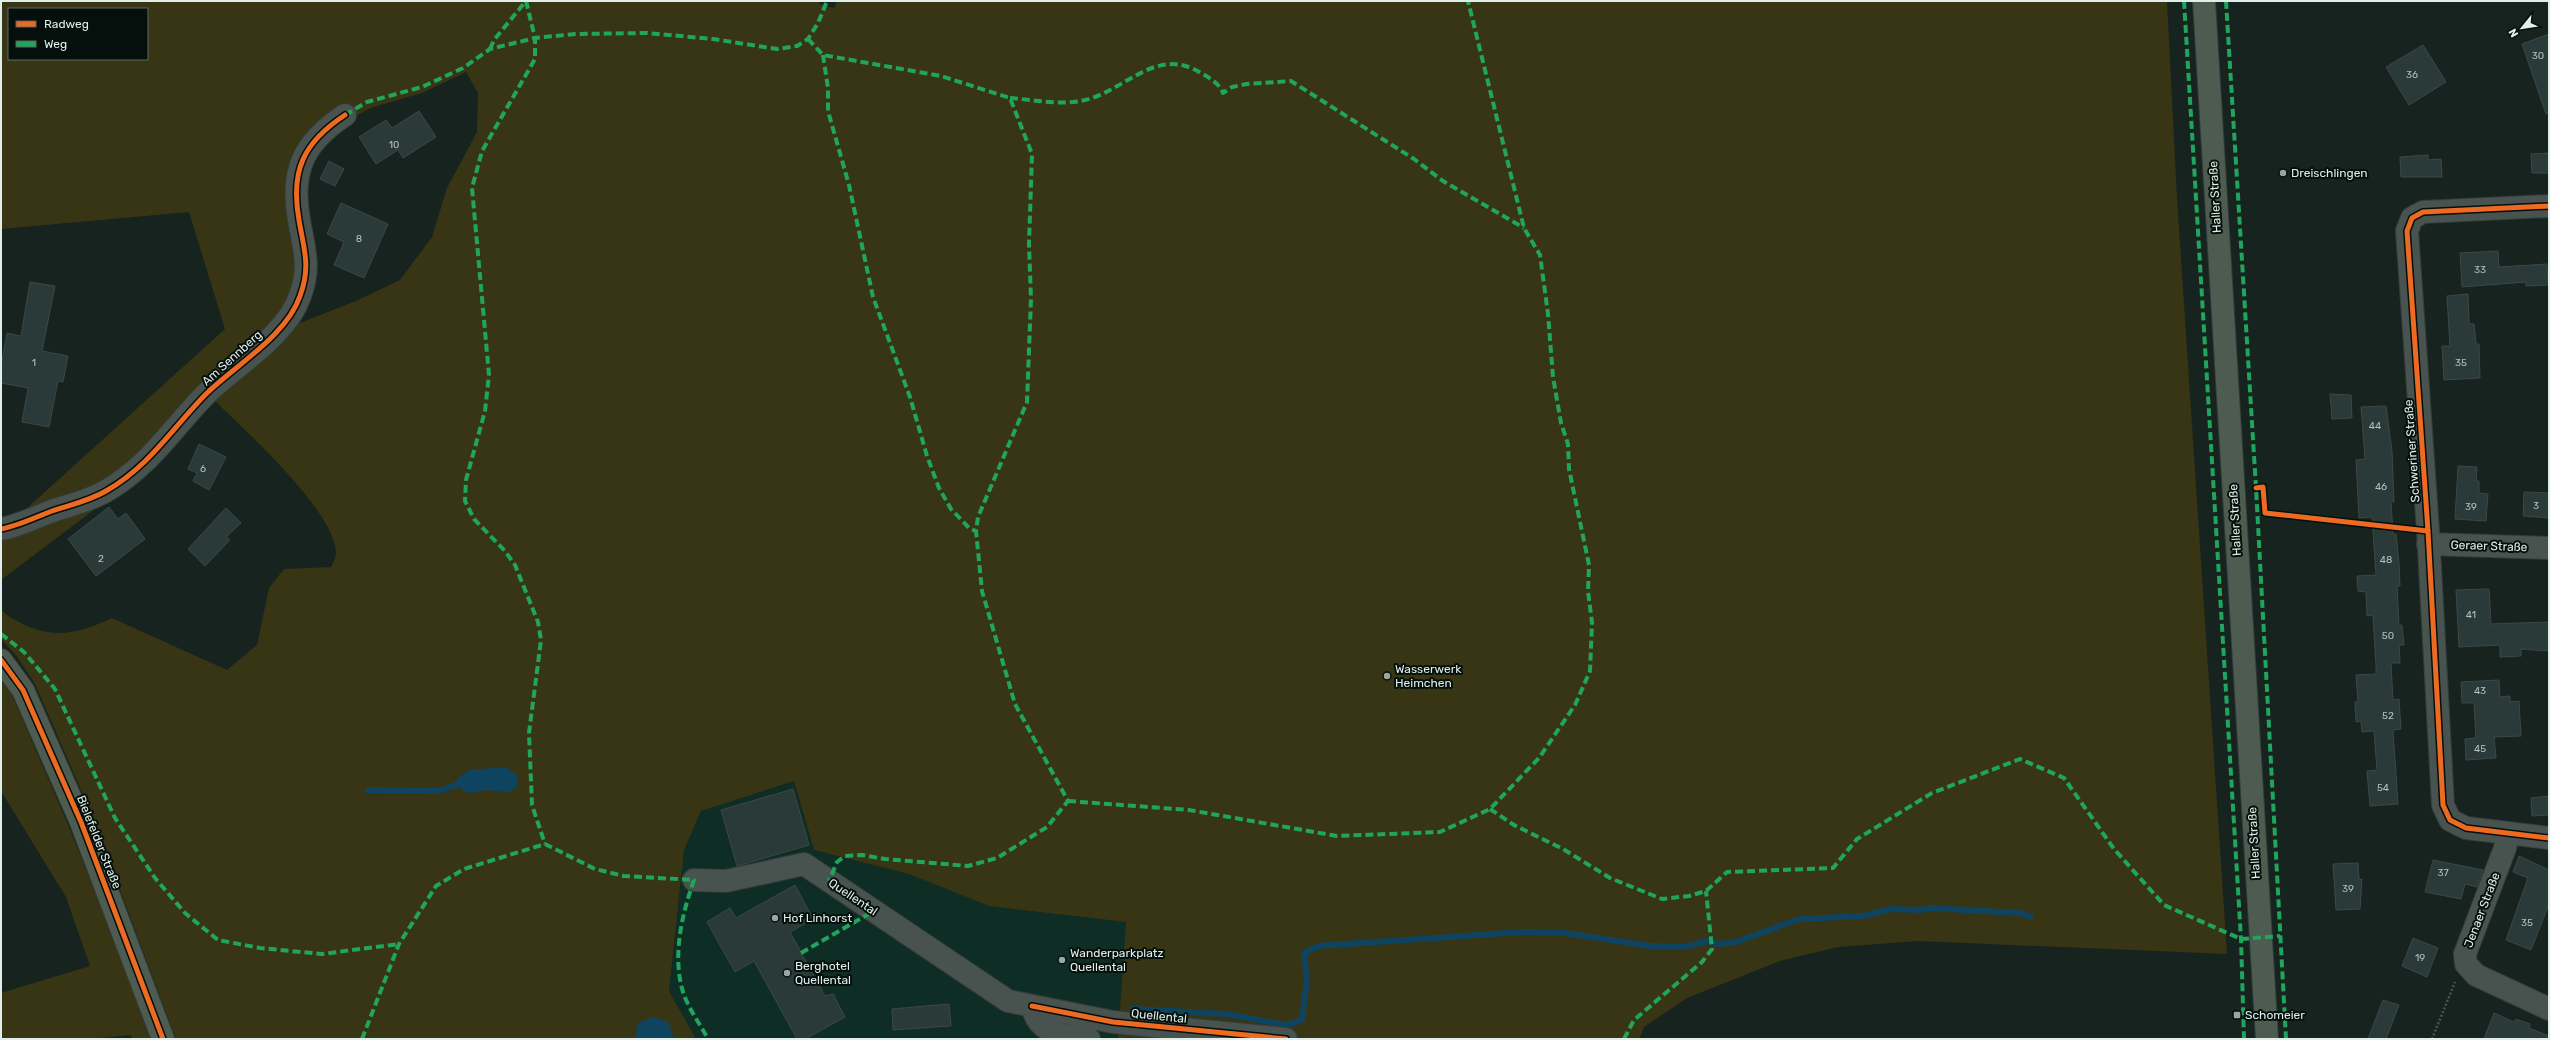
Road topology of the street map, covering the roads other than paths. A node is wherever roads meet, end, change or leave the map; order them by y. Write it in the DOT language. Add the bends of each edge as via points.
graph roads {
  1 [pos="2204,1"];
  2 [pos="345,115"];
  3 [pos="2549,206"];
  4 [pos="1,529"];
  5 [pos="2428,538"];
  6 [pos="2549,548"];
  7 [pos="1,660"];
  8 [pos="2508,834"];
  9 [pos="2549,838"];
  10 [pos="694,880"];
  11 [pos="1032,1006"];
  12 [pos="2549,1009"];
  13 [pos="163,1039"];
  14 [pos="1089,1039"];
  15 [pos="1286,1039"];
  16 [pos="2267,1039"];
  1 -- 16 [label="main road, Haller Straße"];
  2 -- 4 [label="street, Am Sennberg" via="326,127 310,145 302,161 296,185 299,219 308,263 300,297 282,327 207,394 155,454 125,479 92,498"];
  3 -- 5 [label="street, Schweriner Straße" via="2423,212 2412,218 2407,231"];
  5 -- 6 [label="street, Geraer Straße"];
  5 -- 8 [label="street, Schweriner Straße" via="2443,805 2450,820 2466,828"];
  7 -- 13 [label="main road, Bielefelder Straße" via="23,690 81,822"];
  8 -- 9 [label="street"];
  8 -- 12 [label="street, Jenaer Straße" via="2465,954 2466,964 2476,975"];
  10 -- 11 [label="street, Quellental" via="726,881 804,864 1008,1001"];
  11 -- 14 [label="street" via="1035,1020 1048,1031"];
  11 -- 15 [label="street, Quellental" via="1113,1022"];
}
